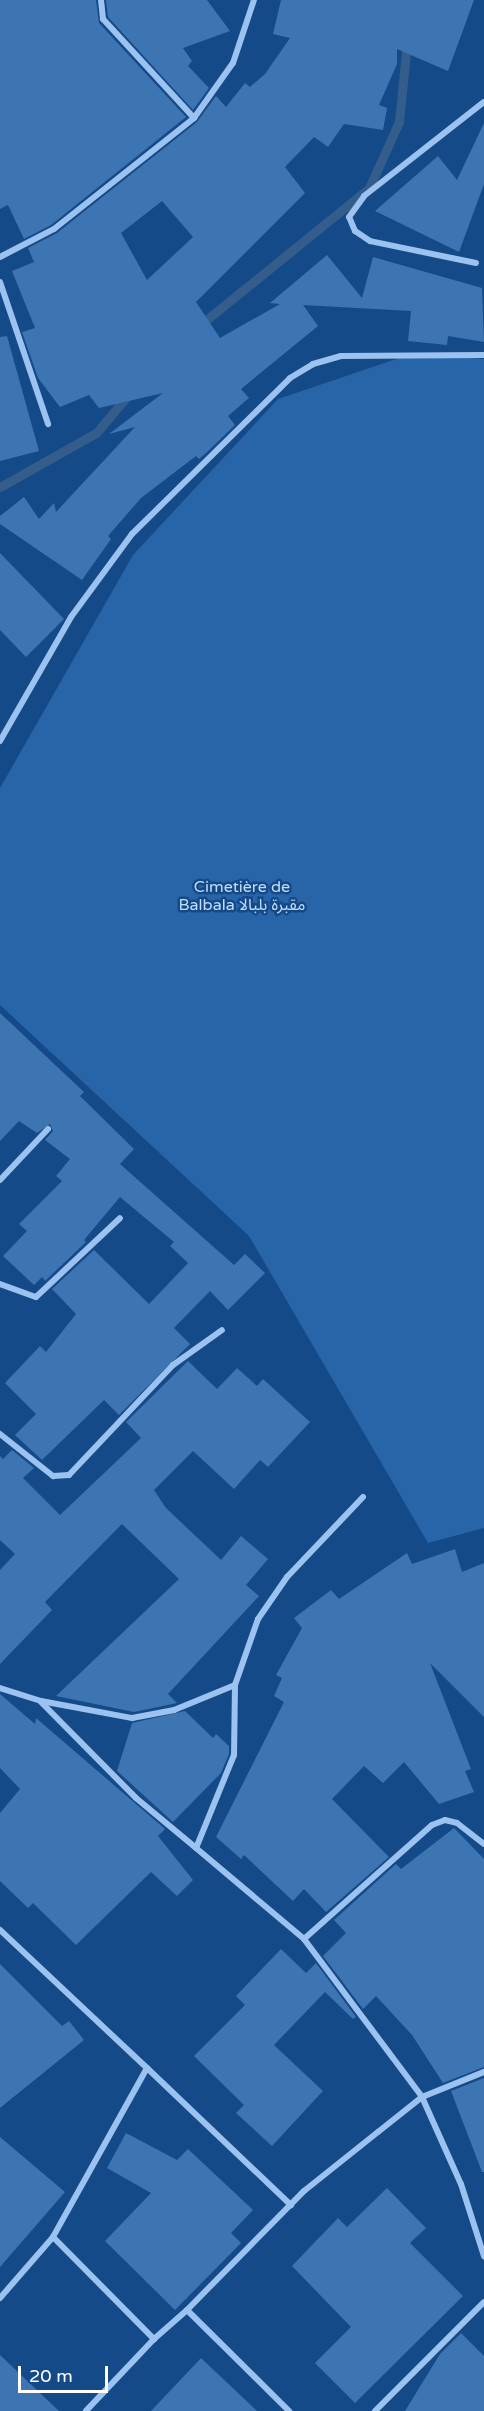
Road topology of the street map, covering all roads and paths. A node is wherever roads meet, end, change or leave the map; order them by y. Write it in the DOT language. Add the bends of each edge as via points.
graph roads {
  1 [pos="101,0"];
  2 [pos="254,0"];
  3 [pos="484,102"];
  4 [pos="194,118"];
  5 [pos="0,257"];
  6 [pos="476,263"];
  7 [pos="0,282"];
  8 [pos="484,356"];
  9 [pos="48,424"];
  10 [pos="0,741"];
  11 [pos="48,1129"];
  12 [pos="0,1180"];
  13 [pos="120,1218"];
  14 [pos="0,1284"];
  15 [pos="222,1330"];
  16 [pos="0,1434"];
  17 [pos="363,1497"];
  18 [pos="235,1685"];
  19 [pos="0,1688"];
  20 [pos="41,1701"];
  21 [pos="484,1844"];
  22 [pos="196,1848"];
  23 [pos="0,1930"];
  24 [pos="304,1939"];
  25 [pos="147,2068"];
  26 [pos="484,2072"];
  27 [pos="422,2097"];
  28 [pos="291,2205"];
  29 [pos="53,2237"];
  30 [pos="484,2256"];
  31 [pos="0,2298"];
  32 [pos="484,2302"];
  33 [pos="187,2310"];
  34 [pos="154,2339"];
  35 [pos="86,2411"];
  36 [pos="289,2411"];
  37 [pos="375,2411"];
  1 -- 4 [label="street" via="103,19"];
  2 -- 4 [label="street" via="233,63"];
  3 -- 6 [label="street" via="364,196 349,217 355,231 370,241"];
  4 -- 5 [label="street" via="54,229"];
  7 -- 9 [label="street"];
  8 -- 10 [label="street" via="341,356 313,364 290,378 132,534 71,617"];
  11 -- 12 [label="street"];
  13 -- 14 [label="street" via="36,1297"];
  15 -- 16 [label="street" via="173,1365 69,1475 53,1476"];
  17 -- 18 [label="street" via="268,1600"];
  18 -- 20 [label="street" via="152,1717 132,1718"];
  18 -- 22 [label="street" via="234,1755"];
  19 -- 20 [label="street"];
  20 -- 22 [label="street" via="136,1798"];
  21 -- 24 [label="street" via="457,1823 445,1820 432,1825"];
  22 -- 24 [label="street"];
  23 -- 25 [label="street"];
  24 -- 27 [label="street"];
  25 -- 28 [label="street"];
  25 -- 29 [label="street"];
  26 -- 27 [label="street"];
  27 -- 28 [label="street"];
  27 -- 30 [label="street" via="461,2184"];
  28 -- 33 [label="street"];
  29 -- 31 [label="street"];
  29 -- 34 [label="street"];
  32 -- 37 [label="street"];
  33 -- 34 [label="street"];
  33 -- 36 [label="street"];
  34 -- 35 [label="street"];
}
